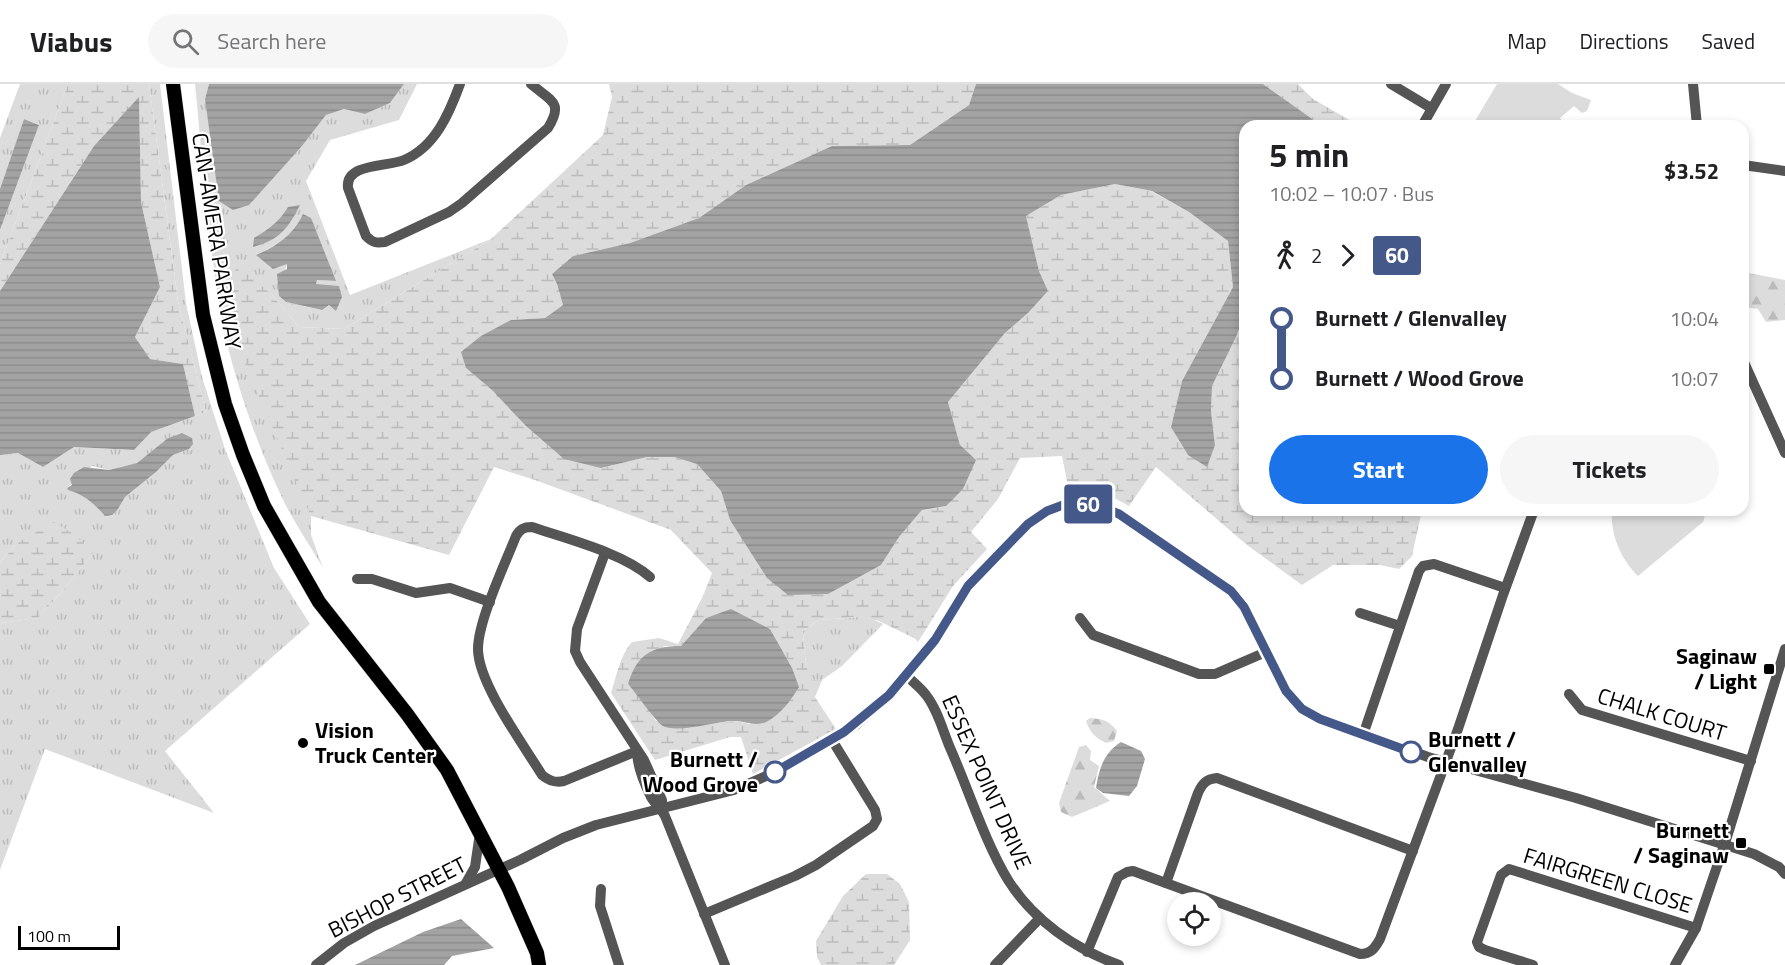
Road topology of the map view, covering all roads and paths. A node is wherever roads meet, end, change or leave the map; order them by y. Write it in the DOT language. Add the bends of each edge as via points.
graph roads {
  1 [pos="172,84"];
  2 [pos="460,84"];
  3 [pos="531,84"];
  4 [pos="1391,84"];
  5 [pos="1446,84"];
  6 [pos="1693,84"];
  7 [pos="1431,108"];
  8 [pos="1425,120"];
  9 [pos="1696,120"];
  10 [pos="1749,166"];
  11 [pos="1785,171"];
  12 [pos="1749,373"];
  13 [pos="1785,453"];
  14 [pos="1532,516"];
  15 [pos="605,553"];
  16 [pos="650,577"];
  17 [pos="357,579"];
  18 [pos="1505,588"];
  19 [pos="490,602"];
  20 [pos="1360,613"];
  21 [pos="1080,618"];
  22 [pos="1400,626"];
  23 [pos="1785,649"];
  24 [pos="1266,652"];
  25 [pos="907,676"];
  26 [pos="1780,683"];
  27 [pos="1569,694"];
  28 [pos="1363,735"];
  29 [pos="832,740"];
  30 [pos="637,751"];
  31 [pos="1751,761"];
  32 [pos="1446,762"];
  33 [pos="662,809"];
  34 [pos="480,833"];
  35 [pos="1724,845"];
  36 [pos="1413,851"];
  37 [pos="499,869"];
  38 [pos="1785,874"];
  39 [pos="1166,883"];
  40 [pos="465,884"];
  41 [pos="601,889"];
  42 [pos="704,914"];
  43 [pos="1040,918"];
  44 [pos="1696,928"];
  45 [pos="1088,952"];
  46 [pos="316,965"];
  47 [pos="539,965"];
  48 [pos="619,965"];
  49 [pos="725,965"];
  50 [pos="996,965"];
  51 [pos="1119,965"];
  52 [pos="1533,965"];
  53 [pos="1675,965"];
  1 -- 34 [label="main road, CAN-AMERA PARKWAY" via="203,315 225,404 243,455 264,506 319,602 447,770"];
  2 -- 3 [label="street" via="429,144 405,159 350,176 348,189 371,241 385,242 449,212 548,128 555,116 554,103"];
  4 -- 7 [label="street"];
  5 -- 7 [label="street"];
  6 -- 9 [label="street"];
  7 -- 8 [label="street"];
  10 -- 11 [label="street"];
  12 -- 13 [label="street"];
  14 -- 18 [label="street"];
  15 -- 16 [label="street" via="639,567"];
  15 -- 19 [label="street" via="532,527 520,530"];
  15 -- 30 [label="street" via="577,629 575,651"];
  17 -- 19 [label="street" via="372,579 416,593 450,588"];
  18 -- 22 [label="street" via="1428,563 1419,571"];
  18 -- 32 [label="street"];
  19 -- 30 [label="street" via="478,647 480,666 542,775 554,782 564,781"];
  20 -- 22 [label="street"];
  21 -- 24 [label="street" via="1093,635 1199,674 1215,674"];
  22 -- 28 [label="street"];
  23 -- 26 [label="street"];
  24 -- 25 [label="street, BISHOP STREET" via="1244,607 1231,591 1119,514 1084,503 1047,511 1028,524 968,586"];
  24 -- 28 [label="street, BISHOP STREET" via="1286,691 1302,709"];
  25 -- 29 [label="street, BISHOP STREET" via="875,709"];
  25 -- 43 [label="street, ESSEX POINT DRIVE" via="929,699 1005,873"];
  26 -- 31 [label="street"];
  27 -- 31 [label="street, CHALK COURT" via="1582,710"];
  28 -- 32 [label="street, BISHOP STREET"];
  29 -- 33 [label="street, BISHOP STREET" via="734,790"];
  29 -- 42 [label="street" via="875,810 877,819 873,826 795,876"];
  30 -- 33 [label="street" via="637,762 652,798"];
  31 -- 35 [label="street"];
  32 -- 35 [label="street, BISHOP STREET"];
  32 -- 36 [label="street"];
  33 -- 37 [label="street, BISHOP STREET" via="596,825"];
  33 -- 42 [label="street"];
  34 -- 37 [label="main road, CAN-AMERA PARKWAY"];
  34 -- 40 [label="street" via="474,867"];
  35 -- 38 [label="street, BISHOP STREET" via="1768,859"];
  35 -- 44 [label="street"];
  36 -- 39 [label="street" via="1380,939 1367,954"];
  36 -- 39 [label="street" via="1217,778 1201,786"];
  37 -- 40 [label="street, BISHOP STREET"];
  37 -- 47 [label="main road, CAN-AMERA PARKWAY"];
  39 -- 45 [label="street" via="1133,871 1118,877"];
  40 -- 46 [label="street, BISHOP STREET" via="374,926"];
  41 -- 48 [label="street" via="600,906"];
  42 -- 49 [label="street"];
  43 -- 45 [label="street, ESSEX POINT DRIVE"];
  43 -- 50 [label="street"];
  44 -- 52 [label="street, FAIRGREEN CLOSE" via="1509,869 1501,875 1477,942 1485,950"];
  44 -- 53 [label="street"];
  45 -- 51 [label="street, ESSEX POINT DRIVE"];
}
